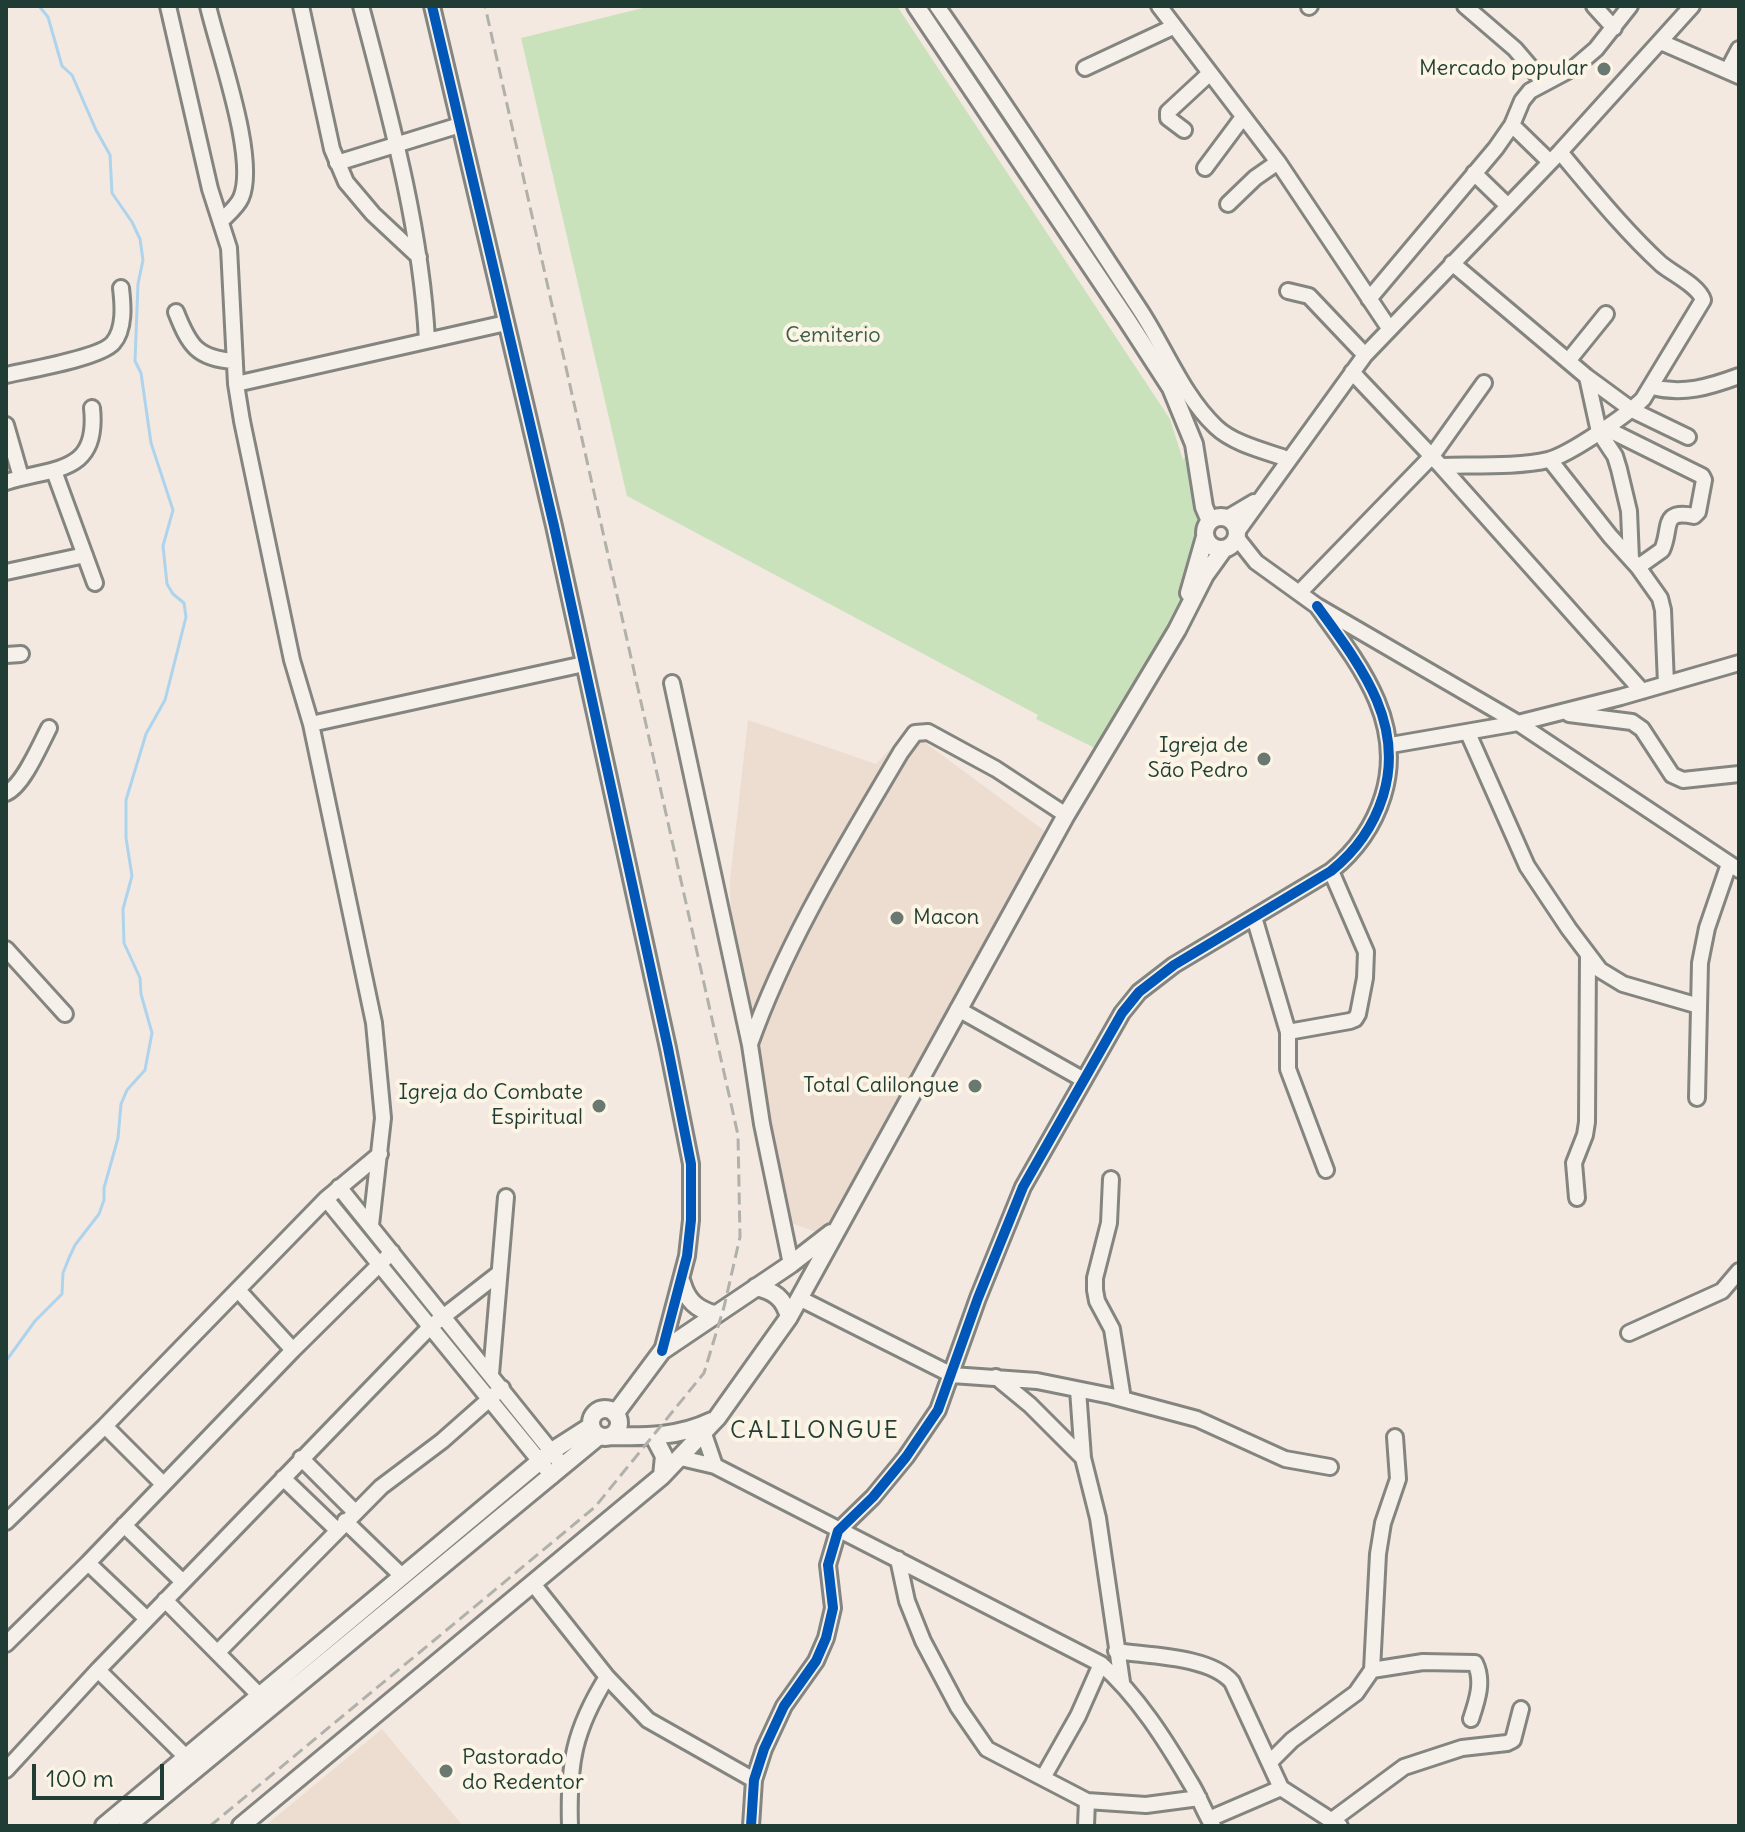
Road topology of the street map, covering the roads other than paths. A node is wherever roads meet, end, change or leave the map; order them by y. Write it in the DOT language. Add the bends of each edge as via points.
graph roads {
  1 [pos="168,6"];
  2 [pos="208,6"];
  3 [pos="301,6"];
  4 [pos="361,6"];
  5 [pos="432,6"];
  6 [pos="916,6"];
  7 [pos="937,6"];
  8 [pos="1159,6"];
  9 [pos="1465,6"];
  10 [pos="1487,6"];
  11 [pos="1594,6"];
  12 [pos="1630,6"];
  13 [pos="1692,6"];
  14 [pos="1173,27"];
  15 [pos="1489,27"];
  16 [pos="1614,28"];
  17 [pos="1661,42"];
  18 [pos="1739,49"];
  19 [pos="1085,68"];
  20 [pos="1734,73"];
  21 [pos="1209,74"];
  22 [pos="1544,83"];
  23 [pos="1243,117"];
  24 [pos="460,125"];
  25 [pos="1512,125"];
  26 [pos="1184,130"];
  27 [pos="395,144"];
  28 [pos="1555,157"];
  29 [pos="1278,162"];
  30 [pos="337,163"];
  31 [pos="1205,168"];
  32 [pos="1474,173"];
  33 [pos="1228,204"];
  34 [pos="1507,205"];
  35 [pos="221,221"];
  36 [pos="419,257"];
  37 [pos="1452,263"];
  38 [pos="121,288"];
  39 [pos="1288,291"];
  40 [pos="1369,299"];
  41 [pos="176,312"];
  42 [pos="1606,314"];
  43 [pos="506,323"];
  44 [pos="1389,328"];
  45 [pos="427,340"];
  46 [pos="1365,355"];
  47 [pos="235,361"];
  48 [pos="1568,361"];
  49 [pos="1352,372"];
  50 [pos="6,375"];
  51 [pos="1739,376"];
  52 [pos="1587,377"];
  53 [pos="1484,383"];
  54 [pos="236,384"];
  55 [pos="1652,387"];
  56 [pos="92,408"];
  57 [pos="1632,410"];
  58 [pos="6,425"];
  59 [pos="1602,430"];
  60 [pos="1688,437"];
  61 [pos="1288,459"];
  62 [pos="1550,460"];
  63 [pos="1437,461"];
  64 [pos="54,471"];
  65 [pos="21,477"];
  66 [pos="6,482"];
  67 [pos="1261,497"];
  68 [pos="1216,523"];
  69 [pos="1237,535"];
  70 [pos="1223,550"];
  71 [pos="85,555"];
  72 [pos="1256,562"];
  73 [pos="1635,563"];
  74 [pos="6,572"];
  75 [pos="95,583"];
  76 [pos="1299,593"];
  77 [pos="1317,606"];
  78 [pos="1181,621"];
  79 [pos="1739,663"];
  80 [pos="584,664"];
  81 [pos="672,683"];
  82 [pos="1666,684"];
  83 [pos="1642,691"];
  84 [pos="1561,712"];
  85 [pos="1518,723"];
  86 [pos="311,724"];
  87 [pos="49,728"];
  88 [pos="1468,733"];
  89 [pos="1391,745"];
  90 [pos="1739,774"];
  91 [pos="6,793"];
  92 [pos="1066,815"];
  93 [pos="1734,867"];
  94 [pos="1331,871"];
  95 [pos="1254,917"];
  96 [pos="6,949"];
  97 [pos="1588,954"];
  98 [pos="1699,1006"];
  99 [pos="958,1009"];
  100 [pos="65,1014"];
  101 [pos="1288,1032"];
  102 [pos="750,1045"];
  103 [pos="1084,1080"];
  104 [pos="1697,1098"];
  105 [pos="380,1154"];
  106 [pos="1326,1170"];
  107 [pos="1111,1179"];
  108 [pos="339,1187"];
  109 [pos="506,1197"];
  110 [pos="1577,1198"];
  111 [pos="326,1199"];
  112 [pos="371,1225"];
  113 [pos="836,1230"];
  114 [pos="392,1252"];
  115 [pos="791,1264"];
  116 [pos="378,1265"];
  117 [pos="1739,1271"];
  118 [pos="498,1274"];
  119 [pos="682,1283"];
  120 [pos="756,1287"];
  121 [pos="238,1290"];
  122 [pos="799,1298"];
  123 [pos="714,1314"];
  124 [pos="443,1315"];
  125 [pos="789,1317"];
  126 [pos="430,1327"];
  127 [pos="1629,1333"];
  128 [pos="293,1350"];
  129 [pos="662,1351"];
  130 [pos="491,1374"];
  131 [pos="952,1375"];
  132 [pos="995,1377"];
  133 [pos="502,1388"];
  134 [pos="1078,1390"];
  135 [pos="489,1399"];
  136 [pos="1123,1399"];
  137 [pos="615,1414"];
  138 [pos="717,1418"];
  139 [pos="105,1426"];
  140 [pos="600,1432"];
  141 [pos="704,1434"];
  142 [pos="654,1437"];
  143 [pos="1395,1437"];
  144 [pos="546,1456"];
  145 [pos="301,1458"];
  146 [pos="681,1458"];
  147 [pos="1083,1458"];
  148 [pos="715,1466"];
  149 [pos="1330,1467"];
  150 [pos="558,1471"];
  151 [pos="662,1476"];
  152 [pos="283,1478"];
  153 [pos="163,1484"];
  154 [pos="346,1521"];
  155 [pos="6,1522"];
  156 [pos="477,1524"];
  157 [pos="124,1525"];
  158 [pos="838,1531"];
  159 [pos="898,1559"];
  160 [pos="88,1563"];
  161 [pos="402,1576"];
  162 [pos="183,1582"];
  163 [pos="534,1585"];
  164 [pos="165,1600"];
  165 [pos="147,1619"];
  166 [pos="341,1640"];
  167 [pos="6,1644"];
  168 [pos="1115,1646"];
  169 [pos="218,1652"];
  170 [pos="1096,1660"];
  171 [pos="98,1670"];
  172 [pos="1372,1670"];
  173 [pos="607,1677"];
  174 [pos="1122,1682"];
  175 [pos="259,1695"];
  176 [pos="1521,1709"];
  177 [pos="1471,1719"];
  178 [pos="185,1756"];
  179 [pos="1270,1762"];
  180 [pos="6,1770"];
  181 [pos="1044,1776"];
  182 [pos="754,1780"];
  183 [pos="1281,1788"];
  184 [pos="1199,1798"];
  185 [pos="1087,1801"];
  186 [pos="1211,1823"];
  187 [pos="1335,1823"];
  188 [pos="104,1826"];
  189 [pos="127,1826"];
  190 [pos="241,1826"];
  191 [pos="570,1826"];
  192 [pos="751,1826"];
  193 [pos="1086,1826"];
  1 -- 35 [label="street"];
  2 -- 35 [label="street" via="246,157 241,200"];
  3 -- 30 [label="street"];
  4 -- 27 [label="street"];
  5 -- 24 [label="street"];
  6 -- 68 [label="main road" via="1171,388 1197,461 1204,507"];
  7 -- 61 [label="street" via="1217,429"];
  8 -- 14 [label="street"];
  9 -- 15 [label="street"];
  10 -- 15 [label="street"];
  11 -- 16 [label="street"];
  12 -- 16 [label="street"];
  13 -- 17 [label="street"];
  14 -- 19 [label="street"];
  14 -- 21 [label="street"];
  15 -- 22 [label="street"];
  16 -- 22 [label="street" via="1575,67"];
  17 -- 20 [label="street"];
  17 -- 28 [label="street"];
  18 -- 20 [label="street"];
  21 -- 23 [label="street"];
  21 -- 26 [label="street" via="1168,112"];
  22 -- 25 [label="street" via="1522,101"];
  23 -- 29 [label="street"];
  23 -- 31 [label="street"];
  24 -- 27 [label="street"];
  24 -- 43 [label="street"];
  25 -- 28 [label="street"];
  25 -- 32 [label="street"];
  27 -- 30 [label="street"];
  27 -- 36 [label="street"];
  28 -- 34 [label="street"];
  28 -- 55 [label="street" via="1656,259 1703,296"];
  29 -- 33 [label="street"];
  29 -- 40 [label="street"];
  30 -- 36 [label="street" via="373,214"];
  32 -- 34 [label="street"];
  32 -- 40 [label="street"];
  34 -- 37 [label="street"];
  35 -- 47 [label="street" via="229,248"];
  36 -- 45 [label="street"];
  37 -- 44 [label="street"];
  37 -- 48 [label="street"];
  38 -- 50 [label="street" via="121,323 111,345"];
  39 -- 46 [label="street" via="1309,296"];
  40 -- 44 [label="street"];
  41 -- 47 [label="street" via="187,341 202,354"];
  42 -- 48 [label="street"];
  43 -- 45 [label="street"];
  43 -- 80 [label="street"];
  44 -- 46 [label="street"];
  45 -- 54 [label="street"];
  46 -- 49 [label="street"];
  47 -- 54 [label="street"];
  48 -- 52 [label="street"];
  49 -- 61 [label="street"];
  49 -- 63 [label="street"];
  51 -- 55 [label="street" via="1696,390"];
  52 -- 57 [label="street"];
  52 -- 59 [label="street"];
  53 -- 63 [label="street"];
  54 -- 86 [label="street" via="292,660"];
  55 -- 57 [label="street"];
  56 -- 64 [label="street" via="88,450"];
  57 -- 59 [label="street"];
  57 -- 60 [label="street"];
  58 -- 65 [label="street"];
  59 -- 62 [label="street"];
  59 -- 73 [label="street" via="1619,469"];
  59 -- 73 [label="street" via="1704,480 1698,512 1673,515 1662,550"];
  61 -- 67 [label="street"];
  62 -- 63 [label="street"];
  62 -- 73 [label="street"];
  63 -- 76 [label="street"];
  63 -- 83 [label="street"];
  64 -- 65 [label="street"];
  64 -- 71 [label="street"];
  65 -- 66 [label="street"];
  67 -- 68 [label="street"];
  67 -- 69 [label="street"];
  68 -- 69 [label="main road" via="1234,524"];
  68 -- 70 [label="main road" via="1211,547"];
  68 -- 78 [label="main road"];
  69 -- 70 [label="main road"];
  69 -- 72 [label="street"];
  70 -- 72 [label="street"];
  70 -- 78 [label="main road"];
  71 -- 74 [label="street"];
  71 -- 75 [label="street"];
  72 -- 76 [label="street"];
  73 -- 82 [label="street" via="1660,598"];
  76 -- 77 [label="street"];
  77 -- 85 [label="street"];
  77 -- 89 [label="street" via="1367,679"];
  78 -- 92 [label="main road"];
  79 -- 82 [label="street"];
  80 -- 86 [label="street"];
  80 -- 119 [label="street" via="691,1164 691,1220"];
  81 -- 102 [label="street"];
  82 -- 83 [label="street"];
  83 -- 84 [label="street"];
  84 -- 85 [label="street"];
  84 -- 90 [label="street" via="1632,722 1672,775 1683,780"];
  85 -- 88 [label="street"];
  85 -- 93 [label="street"];
  86 -- 105 [label="street" via="374,1023 382,1092"];
  87 -- 91 [label="street" via="27,769"];
  88 -- 89 [label="street"];
  88 -- 97 [label="street" via="1527,866"];
  89 -- 94 [label="street" via="1389,777 1379,808 1365,836"];
  92 -- 99 [label="main road"];
  92 -- 102 [label="street" via="928,732 915,733 805,917"];
  93 -- 98 [label="street" via="1707,928"];
  94 -- 95 [label="street"];
  94 -- 101 [label="street" via="1366,952 1358,1014 1350,1021"];
  95 -- 101 [label="street"];
  95 -- 103 [label="street" via="1139,992"];
  96 -- 100 [label="street"];
  97 -- 98 [label="street" via="1600,970 1623,984"];
  97 -- 110 [label="street" via="1587,1122 1574,1163"];
  98 -- 104 [label="street"];
  99 -- 103 [label="street"];
  99 -- 113 [label="main road"];
  101 -- 106 [label="street" via="1288,1069"];
  102 -- 115 [label="street"];
  103 -- 131 [label="street" via="1023,1187"];
  105 -- 108 [label="street"];
  105 -- 112 [label="street"];
  107 -- 136 [label="street" via="1109,1223 1095,1290 1112,1329"];
  108 -- 111 [label="street"];
  108 -- 112 [label="street"];
  109 -- 118 [label="street"];
  111 -- 116 [label="street"];
  111 -- 121 [label="street"];
  112 -- 114 [label="street"];
  113 -- 115 [label="main road"];
  113 -- 122 [label="main road"];
  114 -- 116 [label="street"];
  114 -- 124 [label="street"];
  115 -- 120 [label="main road"];
  116 -- 126 [label="street"];
  116 -- 128 [label="street"];
  117 -- 127 [label="street" via="1722,1291"];
  118 -- 124 [label="street"];
  118 -- 130 [label="street"];
  119 -- 123 [label="main road" via="694,1305"];
  119 -- 129 [label="street"];
  120 -- 123 [label="main road"];
  120 -- 125 [label="main road" via="784,1301"];
  121 -- 128 [label="street"];
  121 -- 139 [label="street"];
  122 -- 125 [label="main road"];
  122 -- 131 [label="street"];
  123 -- 129 [label="main road"];
  124 -- 126 [label="street"];
  124 -- 130 [label="street"];
  125 -- 138 [label="main road"];
  126 -- 135 [label="street"];
  126 -- 145 [label="street"];
  128 -- 153 [label="street"];
  129 -- 137 [label="main road"];
  130 -- 133 [label="street"];
  131 -- 132 [label="street"];
  131 -- 158 [label="street" via="938,1410 906,1457"];
  132 -- 134 [label="street"];
  132 -- 147 [label="street"];
  133 -- 135 [label="street"];
  133 -- 144 [label="street"];
  134 -- 136 [label="street"];
  134 -- 147 [label="street"];
  135 -- 144 [label="street"];
  135 -- 154 [label="street"];
  136 -- 149 [label="street" via="1197,1419 1285,1459"];
  137 -- 140 [label="main road" via="618,1426"];
  137 -- 140 [label="main road" via="599,1411 593,1417"];
  138 -- 141 [label="main road"];
  138 -- 142 [label="main road"];
  139 -- 153 [label="street"];
  139 -- 155 [label="street"];
  140 -- 142 [label="main road"];
  140 -- 144 [label="main road"];
  140 -- 150 [label="main road"];
  141 -- 146 [label="main road"];
  141 -- 148 [label="street"];
  142 -- 151 [label="main road" via="664,1456"];
  143 -- 172 [label="street" via="1398,1479 1378,1554"];
  144 -- 150 [label="street"];
  144 -- 156 [label="main road"];
  145 -- 152 [label="street"];
  145 -- 154 [label="street"];
  146 -- 148 [label="street"];
  146 -- 151 [label="main road"];
  147 -- 168 [label="street" via="1098,1518"];
  148 -- 158 [label="street"];
  150 -- 156 [label="main road"];
  151 -- 163 [label="main road"];
  152 -- 154 [label="street"];
  152 -- 162 [label="street"];
  153 -- 157 [label="street"];
  154 -- 161 [label="street"];
  154 -- 169 [label="street"];
  156 -- 161 [label="main road"];
  156 -- 166 [label="main road"];
  157 -- 160 [label="street"];
  157 -- 162 [label="street"];
  158 -- 159 [label="street"];
  158 -- 182 [label="street" via="828,1565 833,1608 826,1638 784,1706"];
  159 -- 170 [label="street"];
  159 -- 181 [label="street" via="923,1641 976,1735 1003,1759"];
  160 -- 165 [label="street"];
  160 -- 167 [label="street"];
  161 -- 166 [label="main road"];
  162 -- 164 [label="street"];
  163 -- 173 [label="street"];
  163 -- 190 [label="main road"];
  164 -- 165 [label="street"];
  164 -- 169 [label="street"];
  165 -- 171 [label="street"];
  166 -- 175 [label="main road"];
  166 -- 189 [label="main road"];
  168 -- 170 [label="street"];
  168 -- 174 [label="street"];
  168 -- 179 [label="street" via="1219,1669 1232,1682"];
  169 -- 175 [label="street"];
  170 -- 174 [label="street"];
  170 -- 181 [label="street" via="1078,1716"];
  171 -- 178 [label="street"];
  171 -- 180 [label="street"];
  172 -- 177 [label="street" via="1423,1662 1475,1663 1479,1691"];
  172 -- 179 [label="street" via="1356,1693"];
  173 -- 182 [label="street" via="648,1720"];
  173 -- 191 [label="street" via="580,1726 573,1755"];
  174 -- 184 [label="street"];
  175 -- 178 [label="main road"];
  176 -- 187 [label="street" via="1513,1740 1462,1748 1404,1767"];
  178 -- 188 [label="main road"];
  179 -- 183 [label="street"];
  181 -- 185 [label="street"];
  182 -- 192 [label="street"];
  183 -- 186 [label="street"];
  183 -- 187 [label="street"];
  184 -- 185 [label="street" via="1146,1805"];
  184 -- 186 [label="street"];
  185 -- 193 [label="street"];
}
